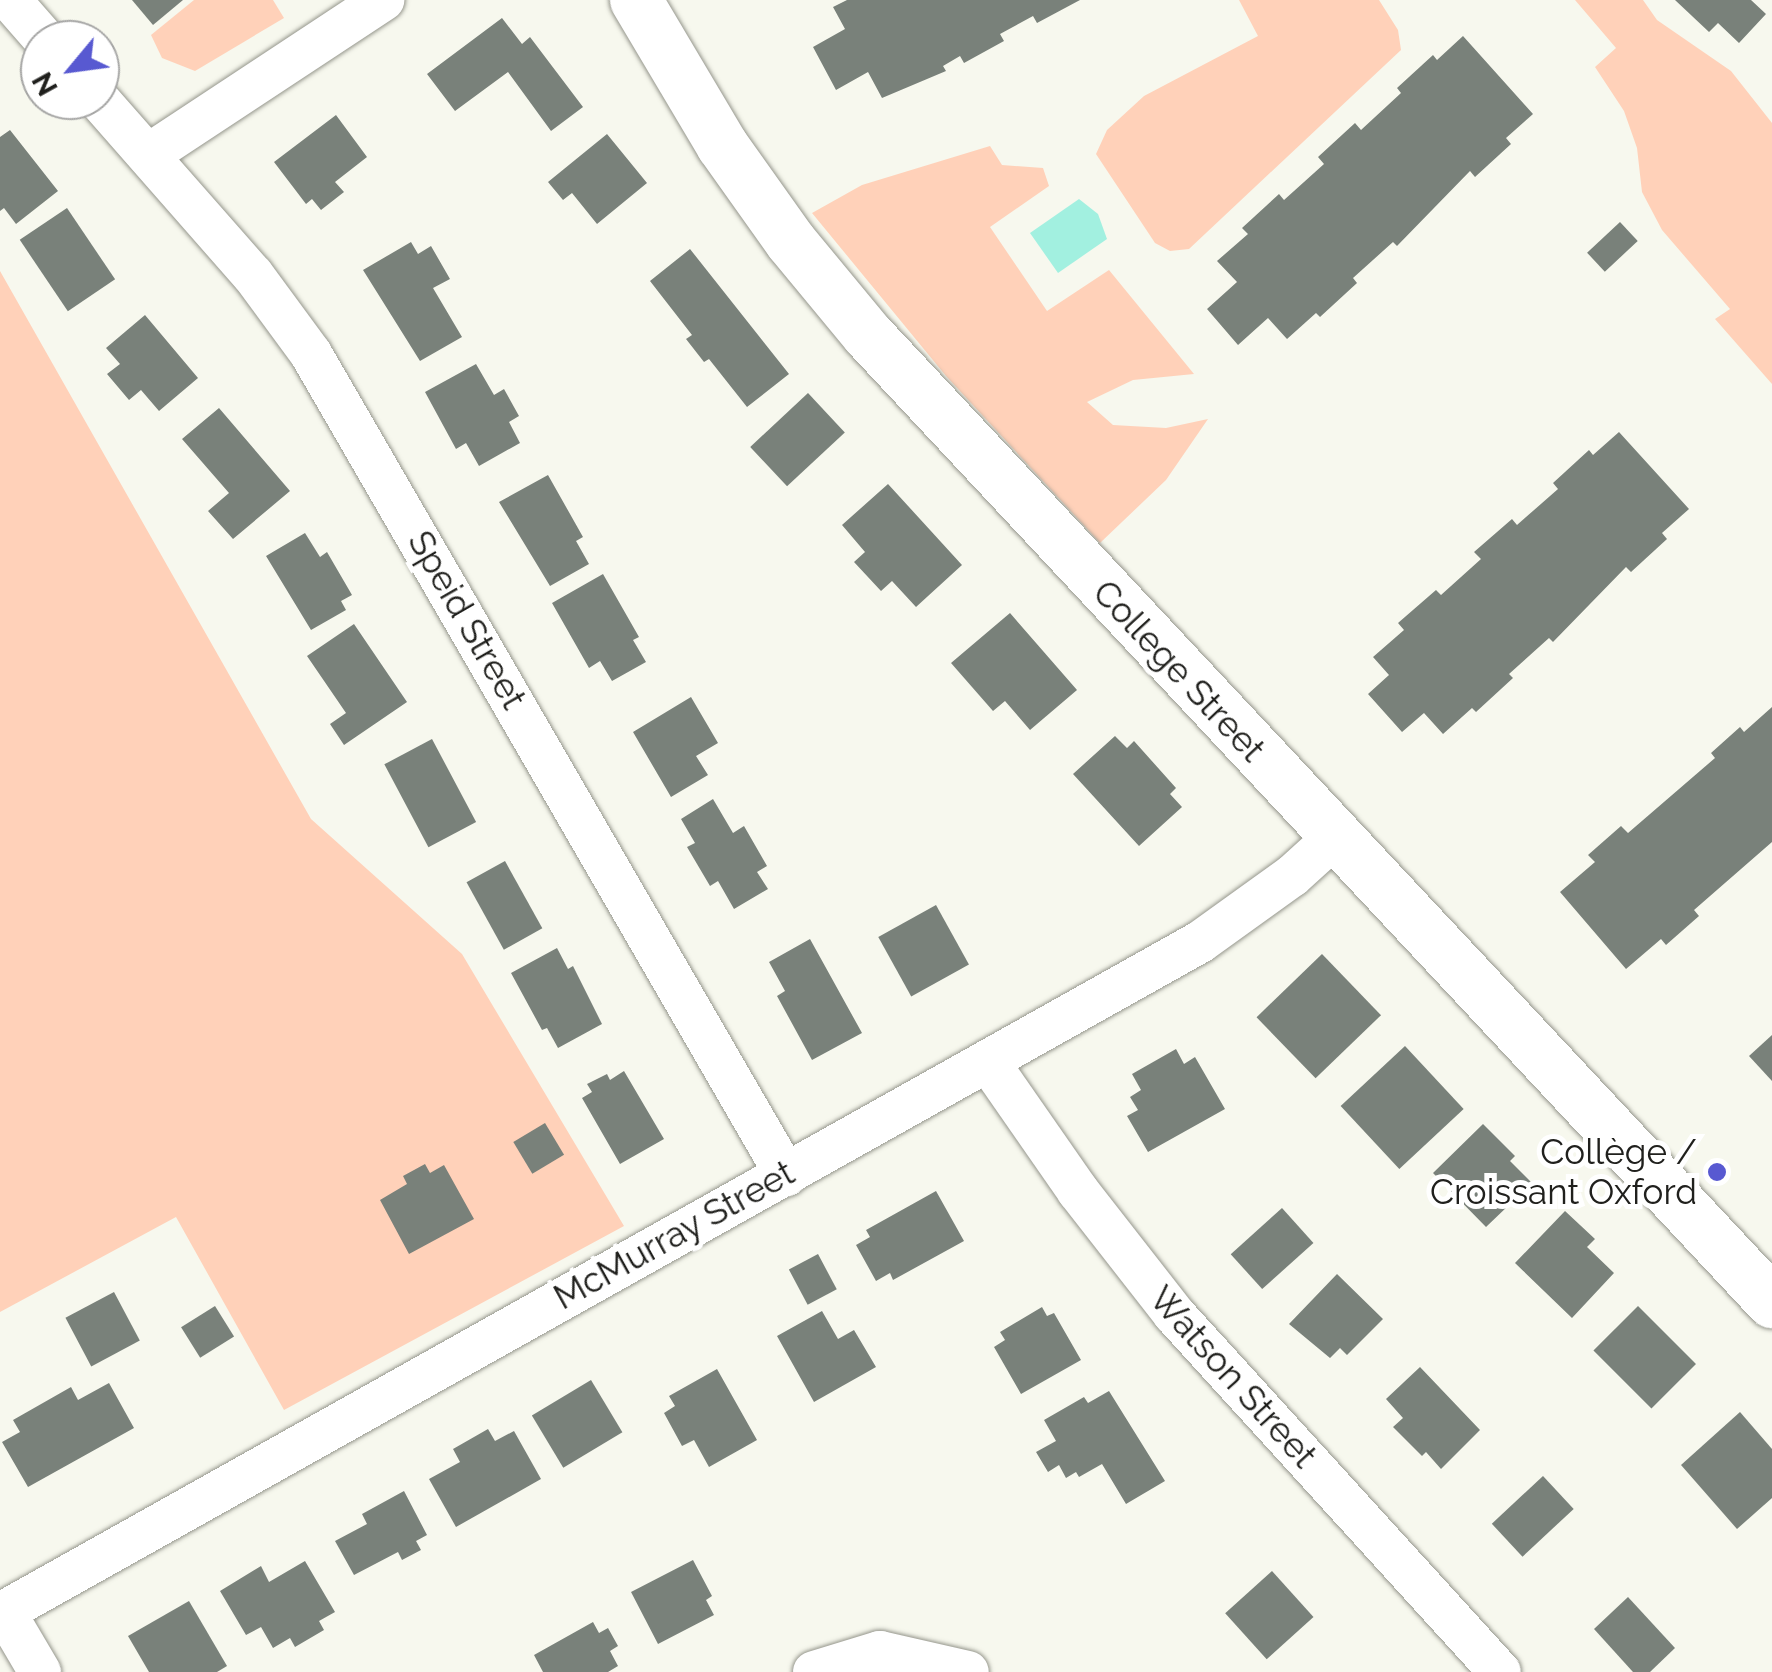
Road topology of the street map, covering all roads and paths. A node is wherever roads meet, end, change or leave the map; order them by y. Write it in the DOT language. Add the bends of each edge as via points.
graph roads {
  1 [pos="10,0"];
  2 [pos="383,0"];
  3 [pos="636,0"];
  4 [pos="28,20"];
  5 [pos="117,120"];
  6 [pos="148,154"];
  7 [pos="1335,838"];
  8 [pos="989,1064"];
  9 [pos="786,1175"];
  10 [pos="1772,1302"];
  11 [pos="2,1612"];
  12 [pos="40,1672"];
  13 [pos="814,1672"];
  14 [pos="968,1672"];
  15 [pos="1500,1672"];
  1 -- 4 [label="street"];
  2 -- 6 [label="street"];
  3 -- 7 [label="street, College Street" via="722,145 823,282"];
  5 -- 6 [label="street, Speid Street"];
  6 -- 9 [label="street, Speid Street" via="253,275 344,405"];
  7 -- 8 [label="street, McMurray Street" via="1200,942"];
  7 -- 10 [label="street, College Street"];
  8 -- 9 [label="street, McMurray Street"];
  8 -- 15 [label="street, Watson Street" via="1174,1314"];
  9 -- 11 [label="street, McMurray Street"];
  11 -- 12 [label="street"];
  13 -- 14 [label="street" via="880,1652"];
}
